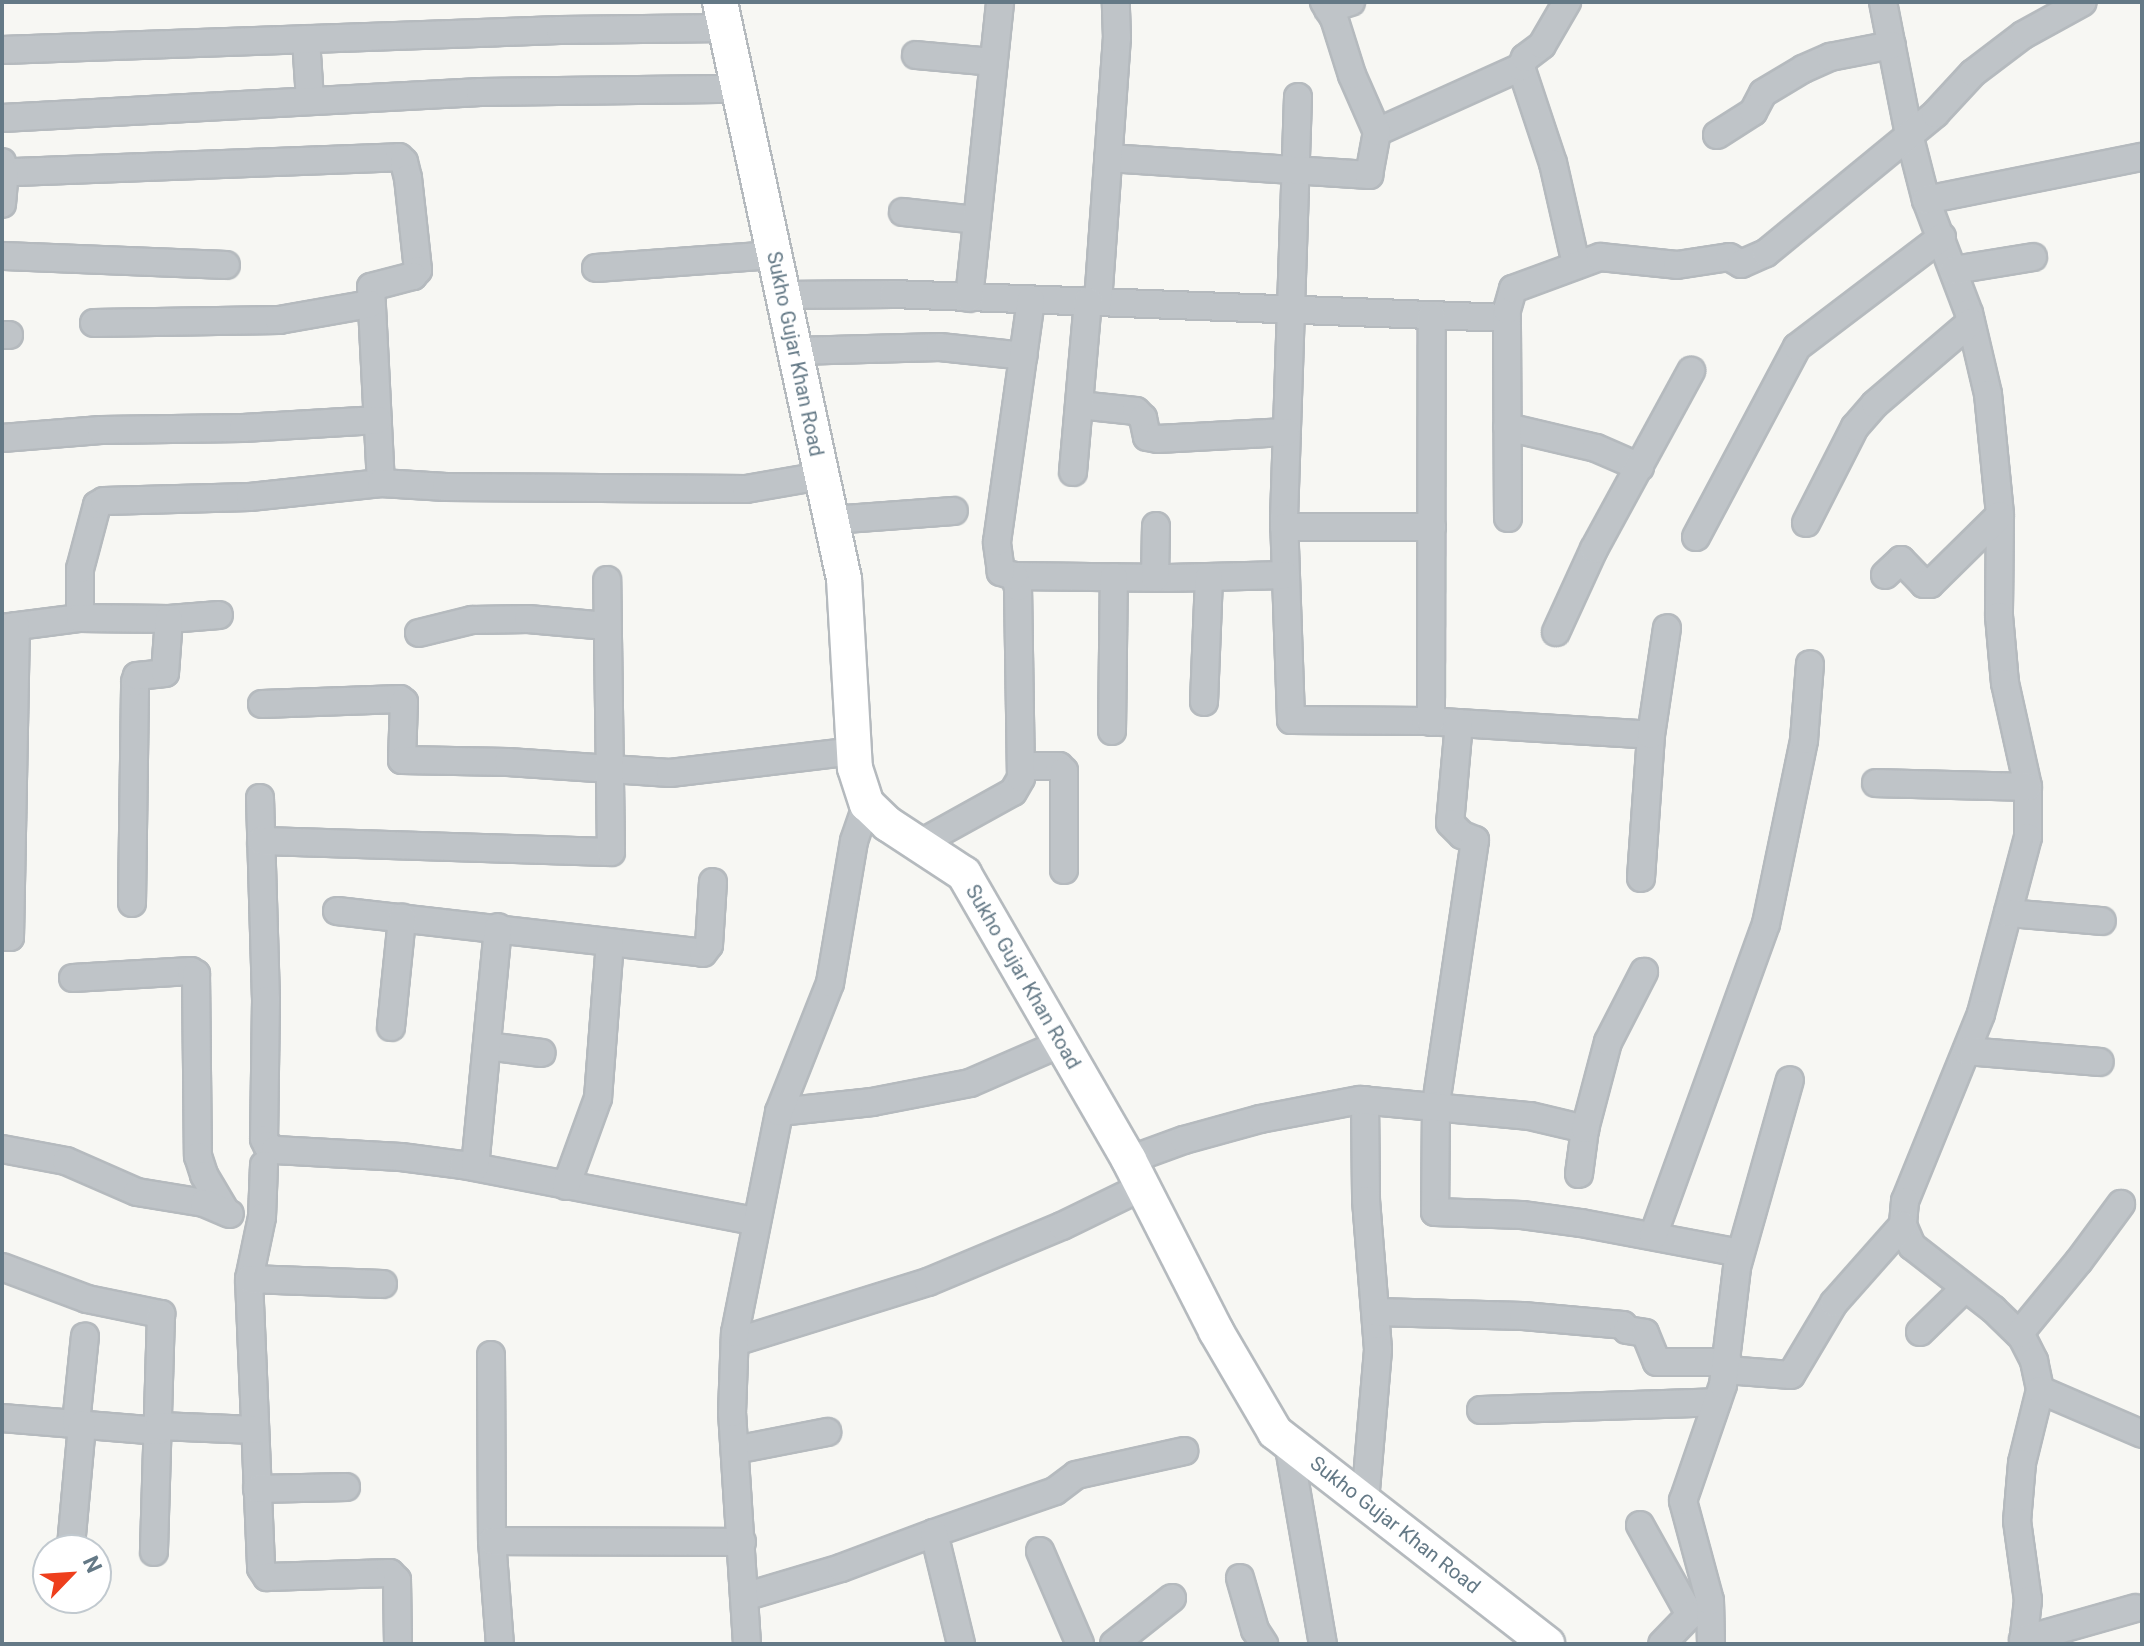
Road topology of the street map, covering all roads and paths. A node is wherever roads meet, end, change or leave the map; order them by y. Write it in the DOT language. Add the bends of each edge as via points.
graph roads {
  1 [pos="999,2"];
  2 [pos="1116,2"];
  3 [pos="1567,2"];
  4 [pos="1883,2"];
  5 [pos="2083,2"];
  6 [pos="1335,4"];
  7 [pos="723,15"];
  8 [pos="306,39"];
  9 [pos="1892,45"];
  10 [pos="2,50"];
  11 [pos="916,55"];
  12 [pos="993,62"];
  13 [pos="1521,67"];
  14 [pos="738,89"];
  15 [pos="1298,97"];
  16 [pos="310,99"];
  17 [pos="2,118"];
  18 [pos="1377,132"];
  19 [pos="1909,134"];
  20 [pos="1717,135"];
  21 [pos="2142,157"];
  22 [pos="1108,158"];
  23 [pos="3,167"];
  24 [pos="1295,170"];
  25 [pos="1926,200"];
  26 [pos="2,204"];
  27 [pos="903,212"];
  28 [pos="977,220"];
  29 [pos="1942,237"];
  30 [pos="774,255"];
  31 [pos="2,256"];
  32 [pos="2033,257"];
  33 [pos="1576,264"];
  34 [pos="226,265"];
  35 [pos="596,268"];
  36 [pos="1954,270"];
  37 [pos="783,295"];
  38 [pos="969,298"];
  39 [pos="1031,300"];
  40 [pos="1093,302"];
  41 [pos="370,304"];
  42 [pos="1289,312"];
  43 [pos="1432,316"];
  44 [pos="1507,318"];
  45 [pos="1971,322"];
  46 [pos="94,323"];
  47 [pos="795,351"];
  48 [pos="1024,356"];
  49 [pos="1691,371"];
  50 [pos="1079,405"];
  51 [pos="378,420"];
  52 [pos="1507,427"];
  53 [pos="1286,432"];
  54 [pos="2,438"];
  55 [pos="1640,467"];
  56 [pos="1073,472"];
  57 [pos="821,476"];
  58 [pos="381,483"];
  59 [pos="954,511"];
  60 [pos="2000,515"];
  61 [pos="1508,518"];
  62 [pos="831,520"];
  63 [pos="1806,523"];
  64 [pos="1156,526"];
  65 [pos="1284,527"];
  66 [pos="1432,527"];
  67 [pos="1696,537"];
  68 [pos="1285,575"];
  69 [pos="1885,575"];
  70 [pos="1014,576"];
  71 [pos="1114,577"];
  72 [pos="1209,577"];
  73 [pos="1155,578"];
  74 [pos="607,580"];
  75 [pos="219,615"];
  76 [pos="80,618"];
  77 [pos="169,619"];
  78 [pos="607,626"];
  79 [pos="9,627"];
  80 [pos="1667,628"];
  81 [pos="1556,632"];
  82 [pos="419,633"];
  83 [pos="1810,664"];
  84 [pos="1204,702"];
  85 [pos="262,704"];
  86 [pos="1431,722"];
  87 [pos="1459,723"];
  88 [pos="1112,731"];
  89 [pos="1651,735"];
  90 [pos="854,751"];
  91 [pos="1021,766"];
  92 [pos="610,768"];
  93 [pos="1876,783"];
  94 [pos="2028,787"];
  95 [pos="260,798"];
  96 [pos="867,804"];
  97 [pos="6,837"];
  98 [pos="261,841"];
  99 [pos="919,844"];
  100 [pos="1064,870"];
  101 [pos="1641,878"];
  102 [pos="713,882"];
  103 [pos="132,903"];
  104 [pos="337,911"];
  105 [pos="2008,913"];
  106 [pos="402,918"];
  107 [pos="2102,921"];
  108 [pos="498,927"];
  109 [pos="2,937"];
  110 [pos="610,942"];
  111 [pos="1644,972"];
  112 [pos="73,978"];
  113 [pos="391,1027"];
  114 [pos="1062,1043"];
  115 [pos="487,1046"];
  116 [pos="1967,1051"];
  117 [pos="542,1053"];
  118 [pos="2100,1062"];
  119 [pos="1790,1080"];
  120 [pos="1365,1100"];
  121 [pos="1436,1105"];
  122 [pos="779,1112"];
  123 [pos="1585,1129"];
  124 [pos="2,1149"];
  125 [pos="264,1165"];
  126 [pos="475,1167"];
  127 [pos="1136,1174"];
  128 [pos="1579,1174"];
  129 [pos="566,1186"];
  130 [pos="2121,1204"];
  131 [pos="226,1212"];
  132 [pos="262,1217"];
  133 [pos="755,1221"];
  134 [pos="1903,1225"];
  135 [pos="1653,1236"];
  136 [pos="1740,1253"];
  137 [pos="2,1267"];
  138 [pos="249,1279"];
  139 [pos="383,1284"];
  140 [pos="1965,1288"];
  141 [pos="1376,1312"];
  142 [pos="1920,1332"];
  143 [pos="2019,1334"];
  144 [pos="85,1336"];
  145 [pos="735,1342"];
  146 [pos="491,1355"];
  147 [pos="1727,1366"];
  148 [pos="2040,1390"];
  149 [pos="1717,1402"];
  150 [pos="1481,1410"];
  151 [pos="2,1418"];
  152 [pos="79,1423"];
  153 [pos="159,1428"];
  154 [pos="255,1430"];
  155 [pos="827,1432"];
  156 [pos="2142,1434"];
  157 [pos="1288,1442"];
  158 [pos="735,1450"];
  159 [pos="1184,1451"];
  160 [pos="346,1487"];
  161 [pos="257,1489"];
  162 [pos="1365,1502"];
  163 [pos="1640,1525"];
  164 [pos="934,1533"];
  165 [pos="72,1534"];
  166 [pos="492,1541"];
  167 [pos="742,1542"];
  168 [pos="1040,1551"];
  169 [pos="154,1552"];
  170 [pos="1240,1578"];
  171 [pos="744,1597"];
  172 [pos="1172,1598"];
  173 [pos="2136,1608"];
  174 [pos="2023,1642"];
  175 [pos="398,1644"];
  176 [pos="500,1644"];
  177 [pos="747,1644"];
  178 [pos="961,1644"];
  179 [pos="1080,1644"];
  180 [pos="1114,1644"];
  181 [pos="1264,1644"];
  182 [pos="1321,1644"];
  183 [pos="1547,1644"];
  184 [pos="1662,1644"];
  185 [pos="1711,1644"];
  1 -- 12 [label="street"];
  2 -- 22 [label="street"];
  3 -- 13 [label="street" via="1542,45"];
  4 -- 9 [label="street"];
  5 -- 19 [label="street" via="2023,35 1973,73"];
  6 -- 18 [label="street"];
  7 -- 8 [label="street" via="560,30"];
  7 -- 14 [label="main road, Sukho Gujar Khan Road"];
  8 -- 10 [label="street"];
  8 -- 16 [label="street"];
  9 -- 19 [label="street"];
  9 -- 20 [label="street" via="1830,57 1803,69 1763,93 1753,112"];
  11 -- 12 [label="street"];
  12 -- 28 [label="street"];
  13 -- 18 [label="street"];
  13 -- 33 [label="street" via="1553,163"];
  14 -- 16 [label="street" via="558,89"];
  14 -- 30 [label="main road, Sukho Gujar Khan Road"];
  15 -- 24 [label="street"];
  16 -- 17 [label="street"];
  18 -- 24 [label="street" via="1369,175"];
  19 -- 25 [label="street"];
  19 -- 33 [label="street" via="1771,250 1741,264 1729,257 1677,265 1600,257"];
  21 -- 25 [label="street"];
  22 -- 24 [label="street"];
  22 -- 40 [label="street"];
  23 -- 26 [label="street"];
  23 -- 41 [label="street" via="399,157 408,178 418,270 371,287"];
  24 -- 42 [label="street"];
  25 -- 29 [label="street"];
  27 -- 28 [label="street"];
  28 -- 38 [label="street"];
  29 -- 36 [label="street"];
  29 -- 67 [label="street" via="1797,347"];
  30 -- 35 [label="street"];
  30 -- 37 [label="main road, Sukho Gujar Khan Road"];
  31 -- 34 [label="street"];
  32 -- 36 [label="street"];
  33 -- 44 [label="street" via="1513,289"];
  36 -- 45 [label="street"];
  37 -- 38 [label="street"];
  37 -- 47 [label="main road, Sukho Gujar Khan Road"];
  38 -- 39 [label="street"];
  39 -- 40 [label="street"];
  39 -- 48 [label="street"];
  40 -- 42 [label="street"];
  40 -- 50 [label="street"];
  41 -- 46 [label="street" via="279,320"];
  41 -- 51 [label="street"];
  42 -- 43 [label="street"];
  42 -- 53 [label="street"];
  43 -- 44 [label="street"];
  43 -- 66 [label="street"];
  44 -- 52 [label="street"];
  45 -- 60 [label="street" via="1988,394"];
  45 -- 63 [label="street" via="1855,427"];
  47 -- 48 [label="street" via="940,347"];
  47 -- 57 [label="main road, Sukho Gujar Khan Road"];
  48 -- 70 [label="street" via="997,542 1001,572"];
  49 -- 55 [label="street"];
  50 -- 53 [label="street" via="1136,411 1147,437 1158,439"];
  50 -- 56 [label="street"];
  51 -- 54 [label="street"];
  51 -- 58 [label="street"];
  52 -- 55 [label="street" via="1596,448"];
  52 -- 61 [label="street"];
  53 -- 65 [label="street"];
  55 -- 81 [label="street"];
  57 -- 58 [label="street" via="746,489 701,490"];
  57 -- 62 [label="main road, Sukho Gujar Khan Road"];
  58 -- 76 [label="street" via="250,497 104,501 97,505 80,569"];
  59 -- 62 [label="street"];
  60 -- 69 [label="street" via="1930,584 1901,560"];
  60 -- 94 [label="street" via="1999,616 2005,683"];
  62 -- 90 [label="main road, Sukho Gujar Khan Road" via="844,579"];
  64 -- 73 [label="street"];
  65 -- 66 [label="street"];
  65 -- 68 [label="street"];
  66 -- 86 [label="street"];
  68 -- 72 [label="street"];
  68 -- 86 [label="street" via="1291,720"];
  70 -- 71 [label="street"];
  70 -- 91 [label="street"];
  71 -- 73 [label="street"];
  71 -- 88 [label="street"];
  72 -- 73 [label="street"];
  72 -- 84 [label="street"];
  74 -- 78 [label="street"];
  75 -- 77 [label="street"];
  76 -- 77 [label="street"];
  76 -- 79 [label="street"];
  77 -- 103 [label="street" via="165,673 137,676 135,682"];
  78 -- 82 [label="street" via="472,620"];
  78 -- 92 [label="street"];
  79 -- 97 [label="street"];
  80 -- 89 [label="street"];
  83 -- 135 [label="street" via="1804,740 1766,924"];
  85 -- 92 [label="street" via="400,699 402,760"];
  86 -- 87 [label="street"];
  87 -- 89 [label="street"];
  87 -- 121 [label="street" via="1450,823 1475,840"];
  89 -- 101 [label="street"];
  90 -- 92 [label="street" via="670,773"];
  90 -- 96 [label="main road, Sukho Gujar Khan Road"];
  91 -- 99 [label="street" via="1013,792"];
  91 -- 100 [label="street" via="1059,766 1064,771"];
  92 -- 98 [label="street" via="611,852"];
  93 -- 94 [label="street"];
  94 -- 105 [label="street" via="2028,837"];
  95 -- 98 [label="street"];
  96 -- 99 [label="main road, Sukho Gujar Khan Road"];
  96 -- 122 [label="street" via="854,841 830,983"];
  97 -- 109 [label="street" via="10,937"];
  98 -- 126 [label="street" via="267,1145 275,1150"];
  99 -- 114 [label="main road, Sukho Gujar Khan Road" via="964,874"];
  102 -- 110 [label="street" via="709,945 703,953"];
  104 -- 106 [label="street"];
  105 -- 107 [label="street"];
  105 -- 116 [label="street"];
  106 -- 108 [label="street"];
  106 -- 113 [label="street"];
  108 -- 110 [label="street"];
  108 -- 115 [label="street"];
  110 -- 129 [label="street" via="598,1098"];
  111 -- 123 [label="street" via="1608,1042"];
  112 -- 131 [label="street" via="196,974 198,1156"];
  114 -- 122 [label="street" via="970,1083 872,1102"];
  114 -- 127 [label="main road, Sukho Gujar Khan Road"];
  115 -- 117 [label="street"];
  115 -- 126 [label="street"];
  116 -- 118 [label="street"];
  116 -- 134 [label="street" via="1905,1201"];
  119 -- 136 [label="street"];
  120 -- 121 [label="street"];
  120 -- 127 [label="street" via="1260,1119 1184,1140"];
  120 -- 141 [label="street" via="1366,1200"];
  121 -- 123 [label="street" via="1530,1116"];
  121 -- 135 [label="street" via="1435,1212 1522,1215"];
  122 -- 133 [label="street"];
  123 -- 128 [label="street"];
  124 -- 131 [label="street" via="66,1161 137,1192"];
  125 -- 132 [label="street"];
  126 -- 129 [label="street"];
  127 -- 145 [label="street" via="928,1282"];
  127 -- 157 [label="main road, Sukho Gujar Khan Road" via="1216,1331 1275,1432"];
  129 -- 133 [label="street"];
  130 -- 143 [label="street"];
  131 -- 132 [label="street"];
  132 -- 138 [label="street"];
  133 -- 145 [label="street"];
  134 -- 140 [label="street" via="1912,1246"];
  134 -- 147 [label="street" via="1834,1303 1791,1375"];
  135 -- 136 [label="street"];
  136 -- 147 [label="street"];
  137 -- 153 [label="street" via="87,1299 161,1314"];
  138 -- 139 [label="street"];
  138 -- 154 [label="street"];
  140 -- 142 [label="street"];
  140 -- 143 [label="street"];
  141 -- 147 [label="street" via="1623,1325 1645,1333 1657,1362"];
  141 -- 162 [label="street" via="1377,1380"];
  143 -- 148 [label="street" via="2034,1361"];
  144 -- 152 [label="street"];
  145 -- 158 [label="street"];
  146 -- 166 [label="street"];
  147 -- 149 [label="street"];
  148 -- 156 [label="street"];
  148 -- 174 [label="street" via="2022,1463 2017,1521 2028,1600"];
  149 -- 150 [label="street"];
  149 -- 185 [label="street" via="1683,1501 1710,1601"];
  151 -- 152 [label="street"];
  152 -- 153 [label="street"];
  152 -- 165 [label="street"];
  153 -- 154 [label="street"];
  153 -- 169 [label="street"];
  154 -- 161 [label="street"];
  155 -- 158 [label="street"];
  157 -- 162 [label="main road, Sukho Gujar Khan Road"];
  157 -- 182 [label="street"];
  158 -- 167 [label="street"];
  159 -- 164 [label="street" via="1076,1475 1055,1491"];
  160 -- 161 [label="street"];
  161 -- 175 [label="street" via="259,1555 267,1577 390,1573 397,1580"];
  162 -- 183 [label="main road, Sukho Gujar Khan Road"];
  163 -- 184 [label="street" via="1690,1615"];
  164 -- 171 [label="street"];
  164 -- 178 [label="street"];
  166 -- 167 [label="street"];
  166 -- 176 [label="street"];
  167 -- 171 [label="street"];
  168 -- 179 [label="street"];
  170 -- 181 [label="street"];
  171 -- 177 [label="street"];
  172 -- 180 [label="street"];
  173 -- 174 [label="street"];
}
